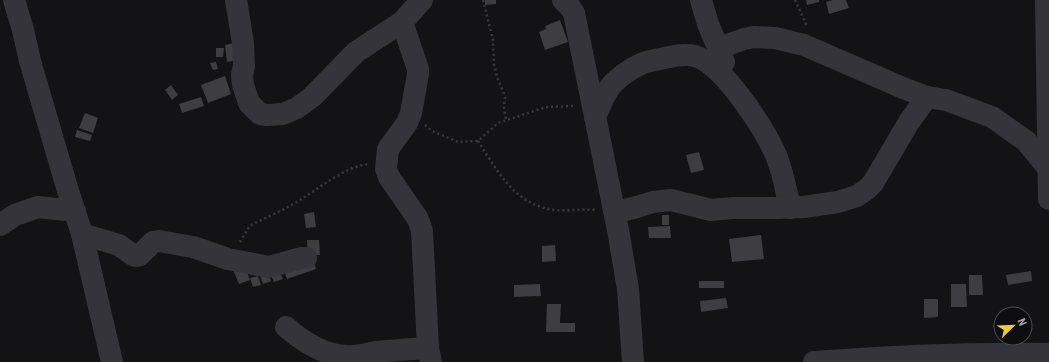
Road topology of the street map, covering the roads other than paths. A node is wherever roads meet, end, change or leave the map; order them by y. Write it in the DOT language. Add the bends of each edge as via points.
graph roads {
  1 [pos="14,0"];
  2 [pos="236,0"];
  3 [pos="422,0"];
  4 [pos="563,0"];
  5 [pos="701,0"];
  6 [pos="1046,0"];
  7 [pos="402,22"];
  8 [pos="719,50"];
  9 [pos="740,95"];
  10 [pos="927,97"];
  11 [pos="594,112"];
  12 [pos="1048,168"];
  13 [pos="1049,199"];
  14 [pos="790,208"];
  15 [pos="614,210"];
  16 [pos="75,211"];
  17 [pos="0,225"];
  18 [pos="82,234"];
  19 [pos="306,258"];
  20 [pos="286,327"];
  21 [pos="1049,354"];
  22 [pos="430,355"];
  23 [pos="112,362"];
  24 [pos="633,362"];
  25 [pos="814,362"];
  1 -- 16 [label="street"];
  2 -- 7 [label="street" via="243,43 243,85 249,103 260,114 267,115 283,114 297,108 312,97 356,52"];
  3 -- 7 [label="street"];
  4 -- 11 [label="street" via="574,13"];
  5 -- 8 [label="street"];
  6 -- 12 [label="street"];
  7 -- 22 [label="street" via="418,69 411,113 388,149 386,169 418,219 422,231"];
  8 -- 9 [label="street"];
  8 -- 10 [label="street" via="744,39 775,38 804,46"];
  9 -- 11 [label="street" via="713,66 695,56 683,54 642,63 620,77 608,89"];
  9 -- 14 [label="street" via="776,156"];
  10 -- 12 [label="street" via="946,100 992,117 1026,141"];
  10 -- 14 [label="street" via="867,189 857,196 838,202"];
  11 -- 15 [label="street"];
  12 -- 13 [label="street"];
  14 -- 15 [label="street" via="711,210 671,200 653,202 637,208"];
  15 -- 24 [label="street" via="628,289"];
  16 -- 17 [label="street" via="38,207"];
  16 -- 18 [label="street"];
  18 -- 19 [label="street" via="119,245 136,256 153,242 159,241 193,247 228,259 268,267"];
  18 -- 23 [label="street"];
  20 -- 22 [label="street" via="301,340 330,354 360,356 399,349"];
  21 -- 25 [label="street" via="984,353"];
}
